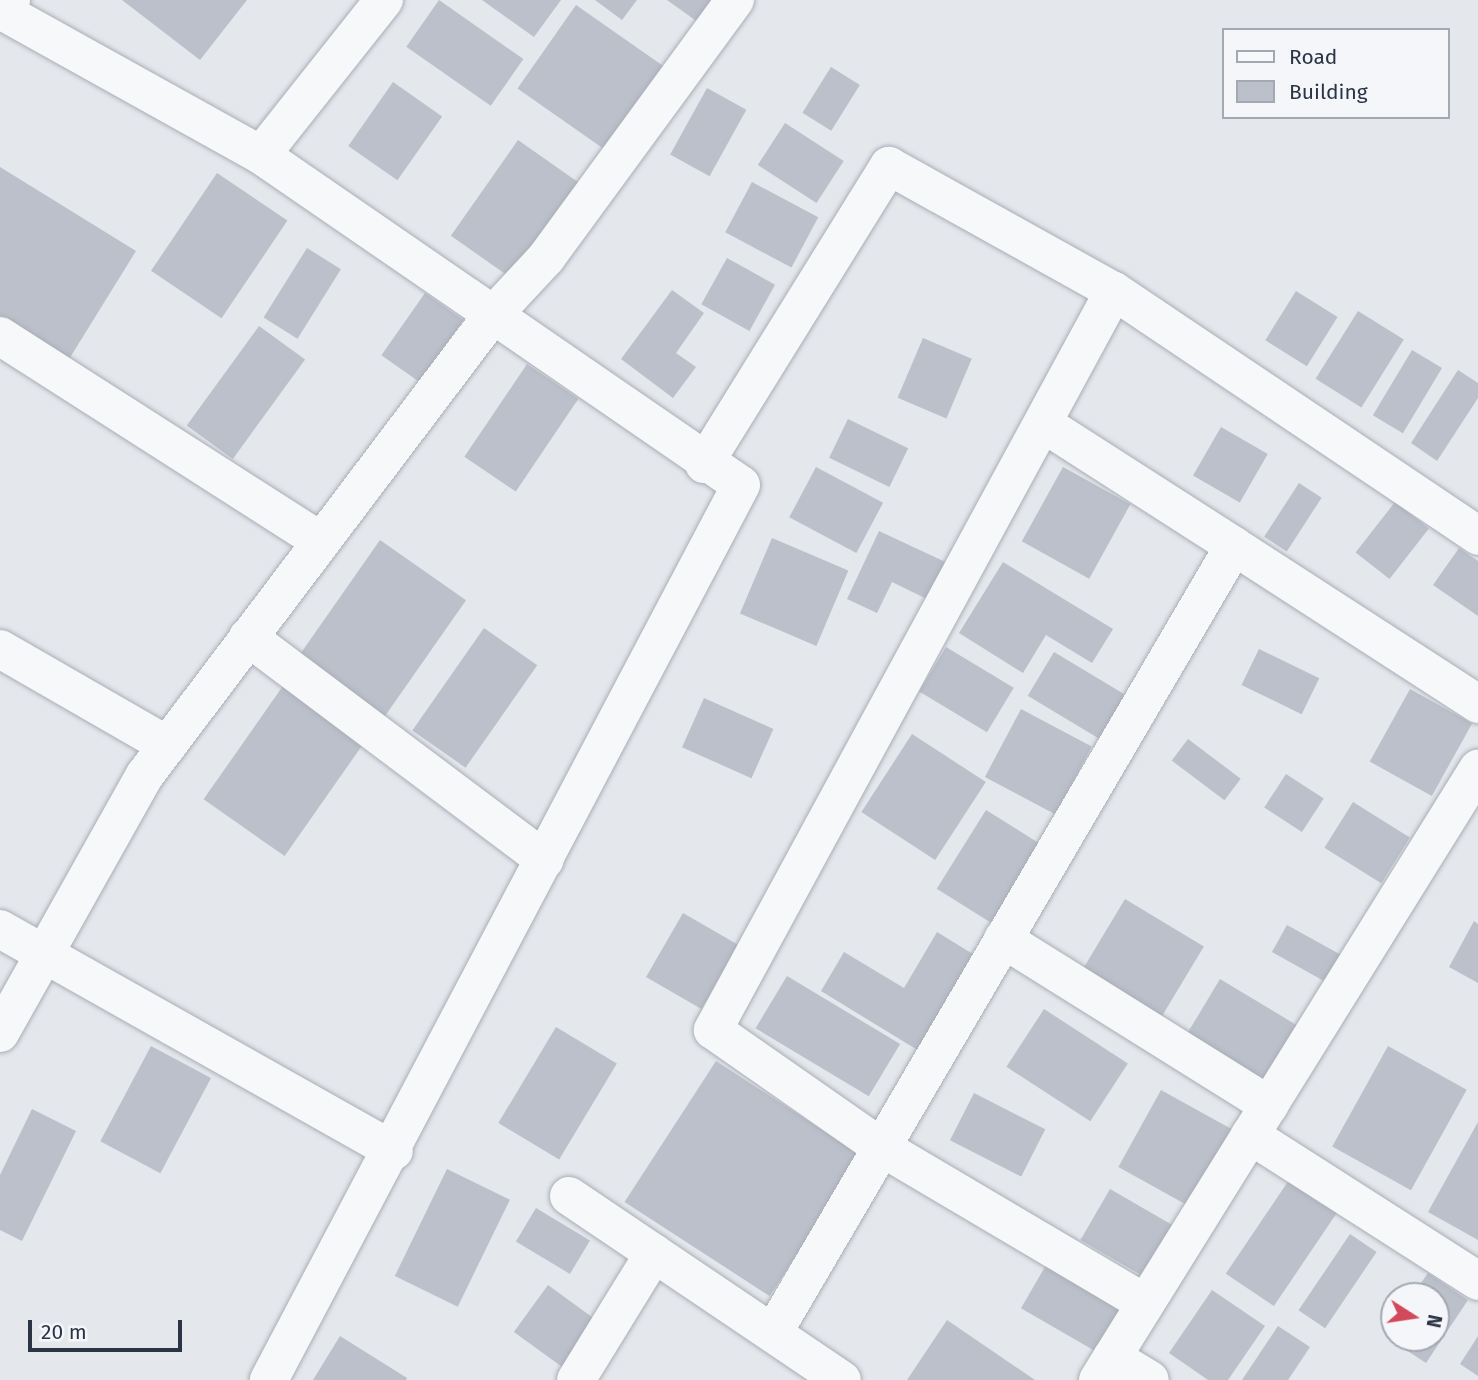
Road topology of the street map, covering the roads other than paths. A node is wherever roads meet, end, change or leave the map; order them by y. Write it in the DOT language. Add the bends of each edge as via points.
graph roads {
  1 [pos="384,0"];
  2 [pos="735,0"];
  3 [pos="4,8"];
  4 [pos="261,155"];
  5 [pos="1114,291"];
  6 [pos="491,317"];
  7 [pos="0,336"];
  8 [pos="1044,424"];
  9 [pos="704,464"];
  10 [pos="1478,536"];
  11 [pos="319,540"];
  12 [pos="1234,546"];
  13 [pos="248,637"];
  14 [pos="0,649"];
  15 [pos="1478,704"];
  16 [pos="167,745"];
  17 [pos="1478,769"];
  18 [pos="545,860"];
  19 [pos="0,929"];
  20 [pos="1003,939"];
  21 [pos="44,952"];
  22 [pos="0,1033"];
  23 [pos="1259,1120"];
  24 [pos="881,1147"];
  25 [pos="394,1151"];
  26 [pos="569,1196"];
  27 [pos="654,1253"];
  28 [pos="1478,1281"];
  29 [pos="1146,1303"];
  30 [pos="773,1333"];
  31 [pos="1105,1369"];
  32 [pos="269,1380"];
  33 [pos="576,1380"];
  34 [pos="842,1380"];
  35 [pos="1150,1380"];
  1 -- 4 [label="street"];
  2 -- 6 [label="street" via="546,258"];
  3 -- 4 [label="street"];
  4 -- 6 [label="street"];
  5 -- 8 [label="street"];
  5 -- 9 [label="street" via="889,166"];
  5 -- 10 [label="street"];
  6 -- 9 [label="street"];
  6 -- 11 [label="street"];
  7 -- 11 [label="street"];
  8 -- 12 [label="street"];
  8 -- 24 [label="street" via="713,1030"];
  9 -- 18 [label="street" via="741,485"];
  11 -- 13 [label="street"];
  12 -- 15 [label="street"];
  12 -- 20 [label="street"];
  13 -- 16 [label="street"];
  13 -- 18 [label="street"];
  14 -- 16 [label="street"];
  16 -- 21 [label="street"];
  17 -- 23 [label="street"];
  18 -- 25 [label="street"];
  19 -- 21 [label="street"];
  20 -- 23 [label="street"];
  20 -- 24 [label="street"];
  21 -- 22 [label="street"];
  21 -- 25 [label="street"];
  23 -- 28 [label="street"];
  23 -- 29 [label="street"];
  24 -- 29 [label="street"];
  24 -- 30 [label="street"];
  25 -- 32 [label="street"];
  26 -- 27 [label="street"];
  27 -- 30 [label="street"];
  27 -- 33 [label="street"];
  29 -- 31 [label="street"];
  30 -- 34 [label="street"];
  31 -- 35 [label="street"];
}
